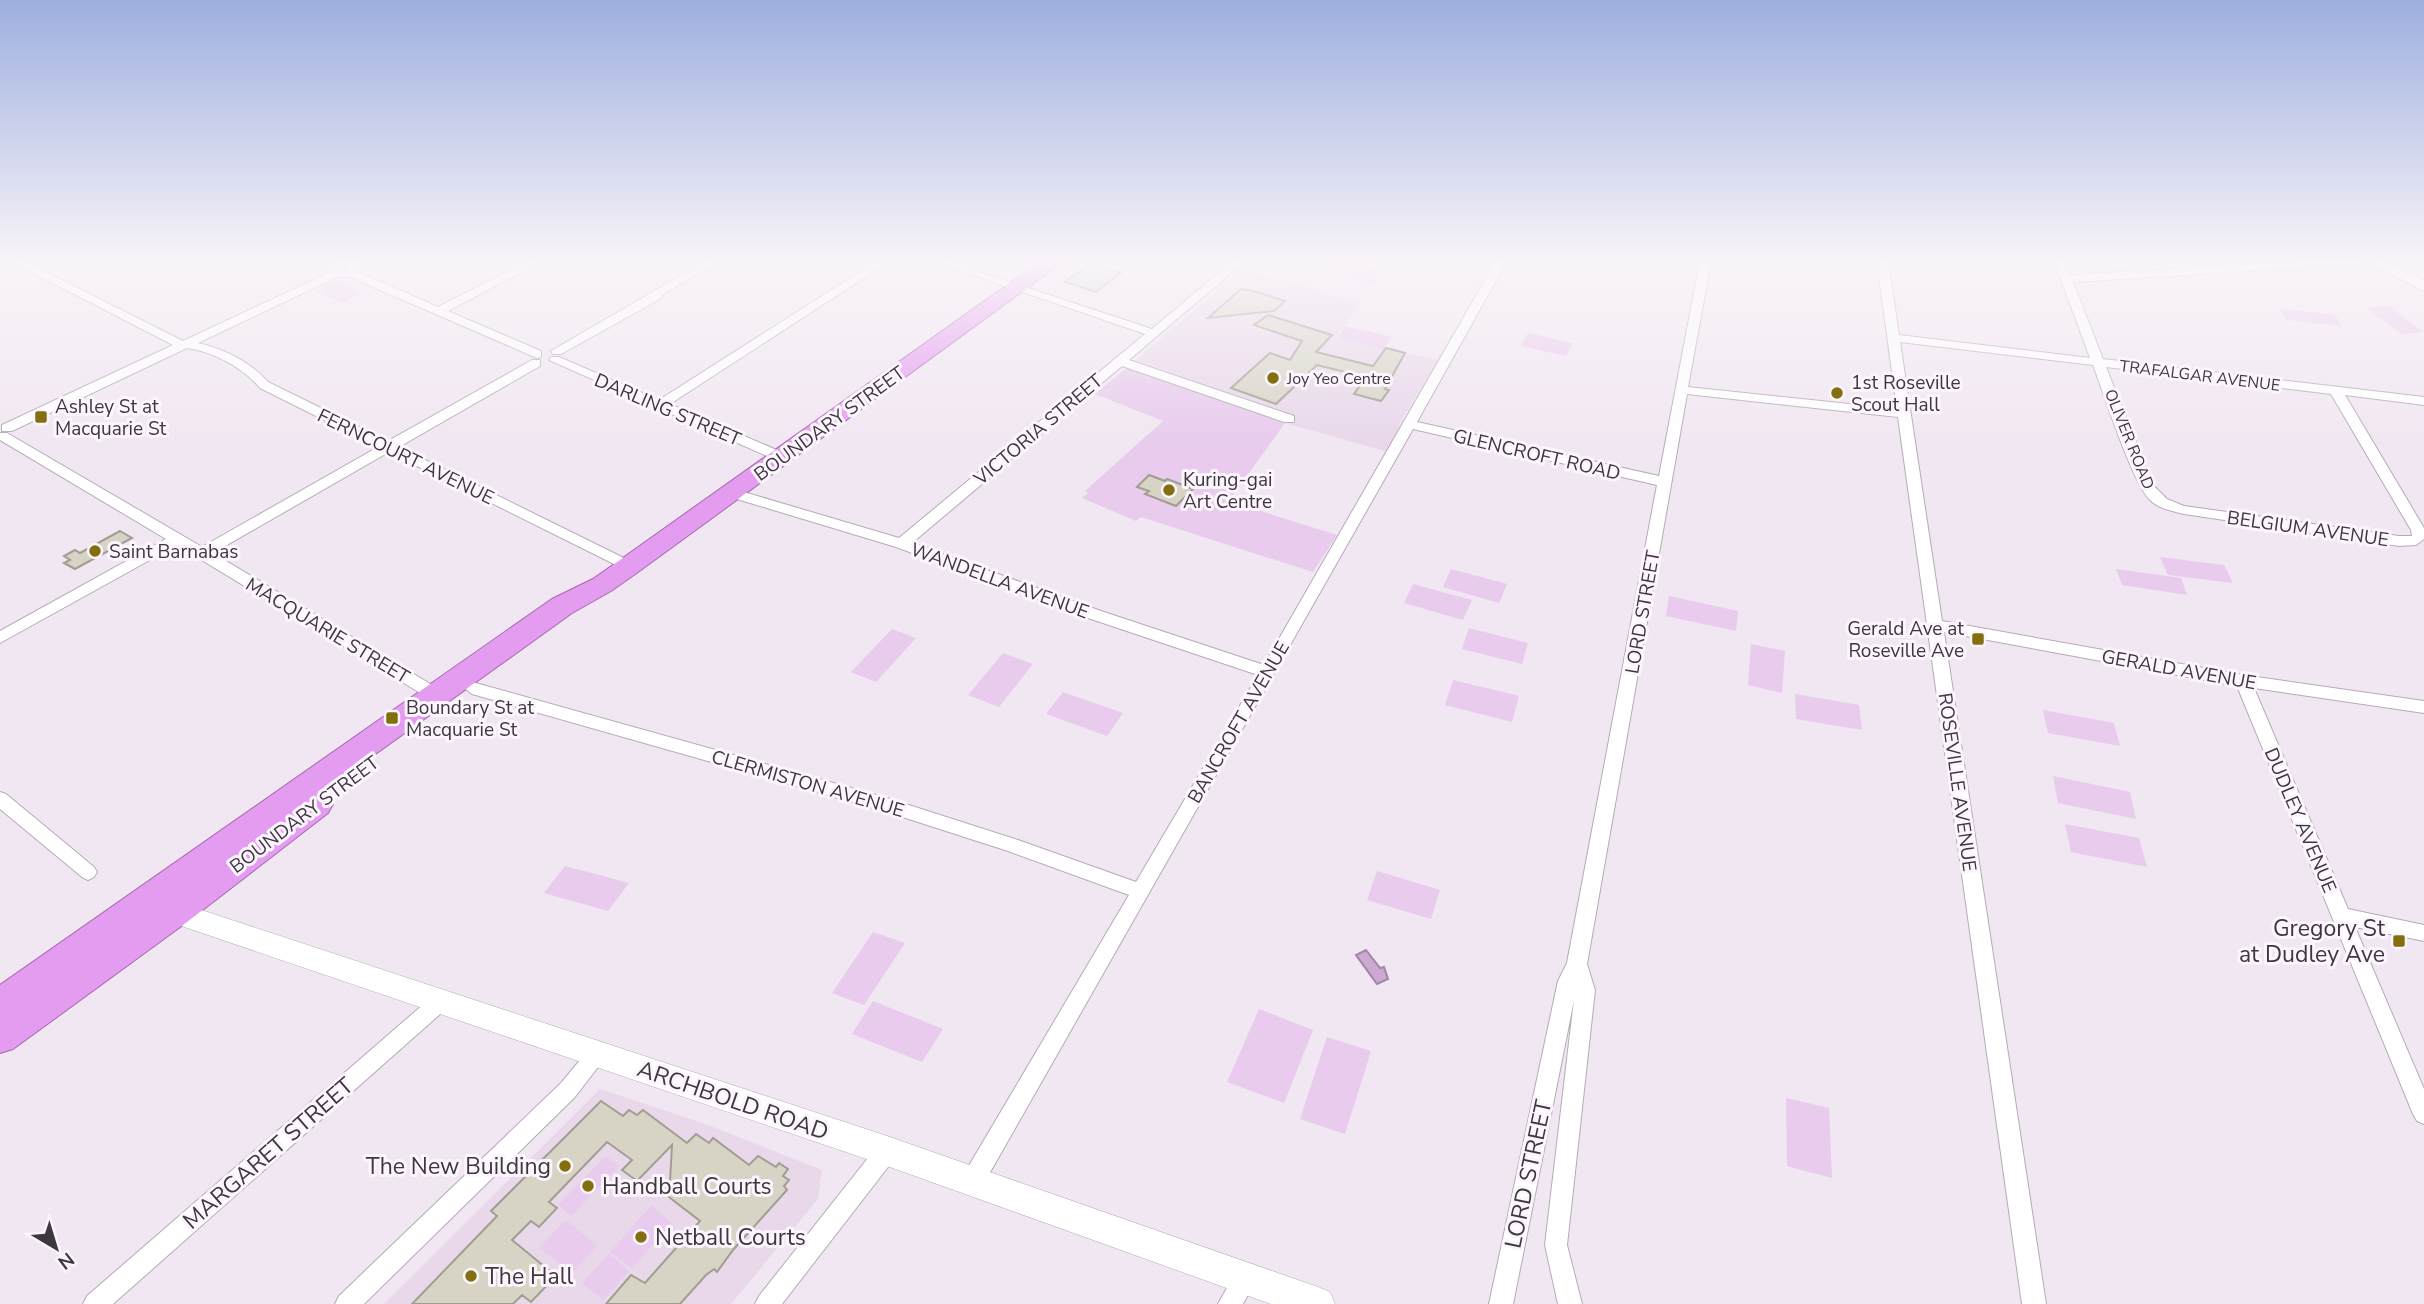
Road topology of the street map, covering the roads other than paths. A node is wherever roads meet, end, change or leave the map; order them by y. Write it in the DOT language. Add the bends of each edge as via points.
graph roads {
  1 [pos="136,322"];
  2 [pos="230,322"];
  3 [pos="460,322"];
  4 [pos="614,322"];
  5 [pos="789,322"];
  6 [pos="970,322"];
  7 [pos="1119,322"];
  8 [pos="1166,322"];
  9 [pos="1466,322"];
  10 [pos="1694,322"];
  11 [pos="1891,322"];
  12 [pos="2083,322"];
  13 [pos="1153,333"];
  14 [pos="1893,338"];
  15 [pos="188,343"];
  16 [pos="556,356"];
  17 [pos="536,358"];
  18 [pos="1121,361"];
  19 [pos="2099,363"];
  20 [pos="1682,390"];
  21 [pos="2335,390"];
  22 [pos="2424,401"];
  23 [pos="660,405"];
  24 [pos="1904,414"];
  25 [pos="1289,419"];
  26 [pos="1408,424"];
  27 [pos="2,432"];
  28 [pos="388,447"];
  29 [pos="781,457"];
  30 [pos="1665,482"];
  31 [pos="732,493"];
  32 [pos="2156,499"];
  33 [pos="177,539"];
  34 [pos="901,544"];
  35 [pos="202,553"];
  36 [pos="629,566"];
  37 [pos="602,585"];
  38 [pos="1935,625"];
  39 [pos="0,638"];
  40 [pos="1267,671"];
  41 [pos="2243,681"];
  42 [pos="472,688"];
  43 [pos="436,695"];
  44 [pos="2424,707"];
  45 [pos="0,799"];
  46 [pos="88,872"];
  47 [pos="1140,891"];
  48 [pos="160,908"];
  49 [pos="2342,916"];
  50 [pos="2424,933"];
  51 [pos="1577,964"];
  52 [pos="440,1002"];
  53 [pos="0,1005"];
  54 [pos="0,1037"];
  55 [pos="598,1054"];
  56 [pos="2417,1080"];
  57 [pos="2424,1114"];
  58 [pos="887,1151"];
  59 [pos="972,1182"];
  60 [pos="1237,1291"];
  61 [pos="95,1304"];
  62 [pos="347,1304"];
  63 [pos="767,1304"];
  64 [pos="1318,1304"];
  65 [pos="1501,1304"];
  66 [pos="1570,1304"];
  67 [pos="2034,1304"];
  1 -- 15 [label="street, FERNCOURT AVENUE" via="180,344"];
  2 -- 15 [label="street"];
  3 -- 17 [label="street"];
  4 -- 16 [label="street"];
  5 -- 23 [label="street"];
  6 -- 29 [label="highway, BOUNDARY STREET"];
  7 -- 13 [label="street"];
  8 -- 13 [label="street, VICTORIA STREET"];
  9 -- 26 [label="street, BANCROFT AVENUE"];
  10 -- 20 [label="street, LORD STREET"];
  11 -- 14 [label="street, ROSEVILLE AVENUE"];
  12 -- 19 [label="street, OLIVER ROAD"];
  13 -- 18 [label="street, VICTORIA STREET"];
  14 -- 19 [label="street, TRAFALGAR AVENUE"];
  14 -- 24 [label="street, ROSEVILLE AVENUE"];
  15 -- 27 [label="street"];
  15 -- 28 [label="street, FERNCOURT AVENUE" via="257,373 264,385"];
  16 -- 17 [label="street"];
  16 -- 23 [label="street, DARLING STREET"];
  17 -- 28 [label="street"];
  18 -- 25 [label="street"];
  18 -- 34 [label="street, VICTORIA STREET"];
  19 -- 21 [label="street, TRAFALGAR AVENUE"];
  19 -- 32 [label="street, OLIVER ROAD" via="2146,485"];
  20 -- 24 [label="street"];
  20 -- 30 [label="street, LORD STREET"];
  21 -- 22 [label="street, TRAFALGAR AVENUE"];
  21 -- 32 [label="street, BELGIUM AVENUE" via="2418,530 2416,540 2184,510"];
  23 -- 29 [label="street, DARLING STREET"];
  24 -- 38 [label="street, ROSEVILLE AVENUE"];
  26 -- 30 [label="street, GLENCROFT ROAD"];
  26 -- 40 [label="street, BANCROFT AVENUE"];
  27 -- 33 [label="street, MACQUARIE STREET"];
  28 -- 35 [label="street"];
  28 -- 36 [label="street, FERNCOURT AVENUE"];
  29 -- 31 [label="highway, BOUNDARY STREET"];
  30 -- 51 [label="street, LORD STREET"];
  31 -- 34 [label="street, WANDELLA AVENUE"];
  31 -- 36 [label="highway, BOUNDARY STREET"];
  33 -- 35 [label="street, MACQUARIE STREET"];
  33 -- 39 [label="street"];
  34 -- 40 [label="street, WANDELLA AVENUE"];
  35 -- 43 [label="street, MACQUARIE STREET"];
  36 -- 37 [label="highway, BOUNDARY STREET"];
  37 -- 42 [label="highway, BOUNDARY STREET" via="574,613"];
  37 -- 43 [label="highway, BOUNDARY STREET" via="562,606"];
  38 -- 41 [label="street, GERALD AVENUE"];
  38 -- 67 [label="street, ROSEVILLE AVENUE"];
  40 -- 47 [label="street, BANCROFT AVENUE"];
  41 -- 44 [label="street, GERALD AVENUE"];
  41 -- 49 [label="street, DUDLEY AVENUE"];
  42 -- 47 [label="street, CLERMISTON AVENUE" via="887,805"];
  42 -- 48 [label="highway, BOUNDARY STREET"];
  43 -- 48 [label="highway, BOUNDARY STREET"];
  45 -- 46 [label="street"];
  47 -- 59 [label="street, BANCROFT AVENUE"];
  48 -- 52 [label="main road, ARCHBOLD ROAD"];
  48 -- 53 [label="highway, BOUNDARY STREET"];
  48 -- 54 [label="highway, BOUNDARY STREET"];
  49 -- 50 [label="street"];
  49 -- 56 [label="street, DUDLEY AVENUE"];
  51 -- 65 [label="street, LORD STREET" via="1568,981"];
  51 -- 66 [label="street, LORD STREET" via="1585,990 1556,1245"];
  52 -- 55 [label="main road, ARCHBOLD ROAD"];
  52 -- 61 [label="street, MARGARET STREET"];
  55 -- 58 [label="main road, ARCHBOLD ROAD"];
  55 -- 62 [label="street" via="568,1090"];
  56 -- 57 [label="street, DUDLEY AVENUE"];
  58 -- 59 [label="main road, ARCHBOLD ROAD"];
  58 -- 63 [label="street"];
  59 -- 60 [label="main road, ARCHBOLD ROAD"];
  60 -- 64 [label="main road, ARCHBOLD ROAD"];
}
